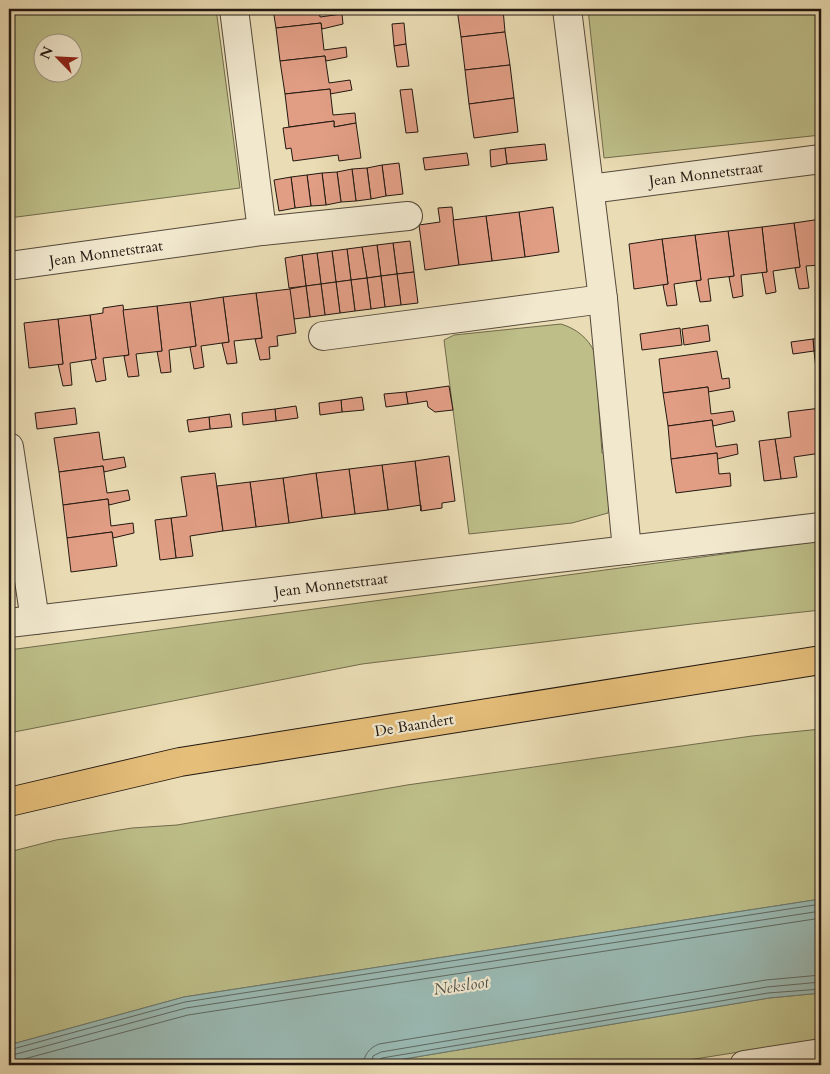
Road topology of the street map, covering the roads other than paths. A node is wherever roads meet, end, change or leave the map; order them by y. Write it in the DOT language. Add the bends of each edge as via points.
graph roads {
  1 [pos="234,9"];
  2 [pos="567,9"];
  3 [pos="821,159"];
  4 [pos="590,189"];
  5 [pos="408,216"];
  6 [pos="262,231"];
  7 [pos="9,266"];
  8 [pos="603,299"];
  9 [pos="324,336"];
  10 [pos="9,447"];
  11 [pos="821,527"];
  12 [pos="627,550"];
  13 [pos="22,622"];
  14 [pos="821,660"];
  15 [pos="9,802"];
  16 [pos="821,1053"];
  17 [pos="744,1065"];
  1 -- 6 [label="street"];
  2 -- 4 [label="street"];
  3 -- 4 [label="street, Jean Monnetstraat"];
  4 -- 8 [label="street"];
  5 -- 6 [label="street, Jean Monnetstraat"];
  6 -- 7 [label="street, Jean Monnetstraat"];
  8 -- 9 [label="street"];
  8 -- 12 [label="street"];
  10 -- 13 [label="street, Jean Monnetstraat"];
  11 -- 12 [label="street, Jean Monnetstraat"];
  12 -- 13 [label="street, Jean Monnetstraat"];
  14 -- 15 [label="main road, De Baandert" via="180,762"];
  16 -- 17 [label="street"];
}
